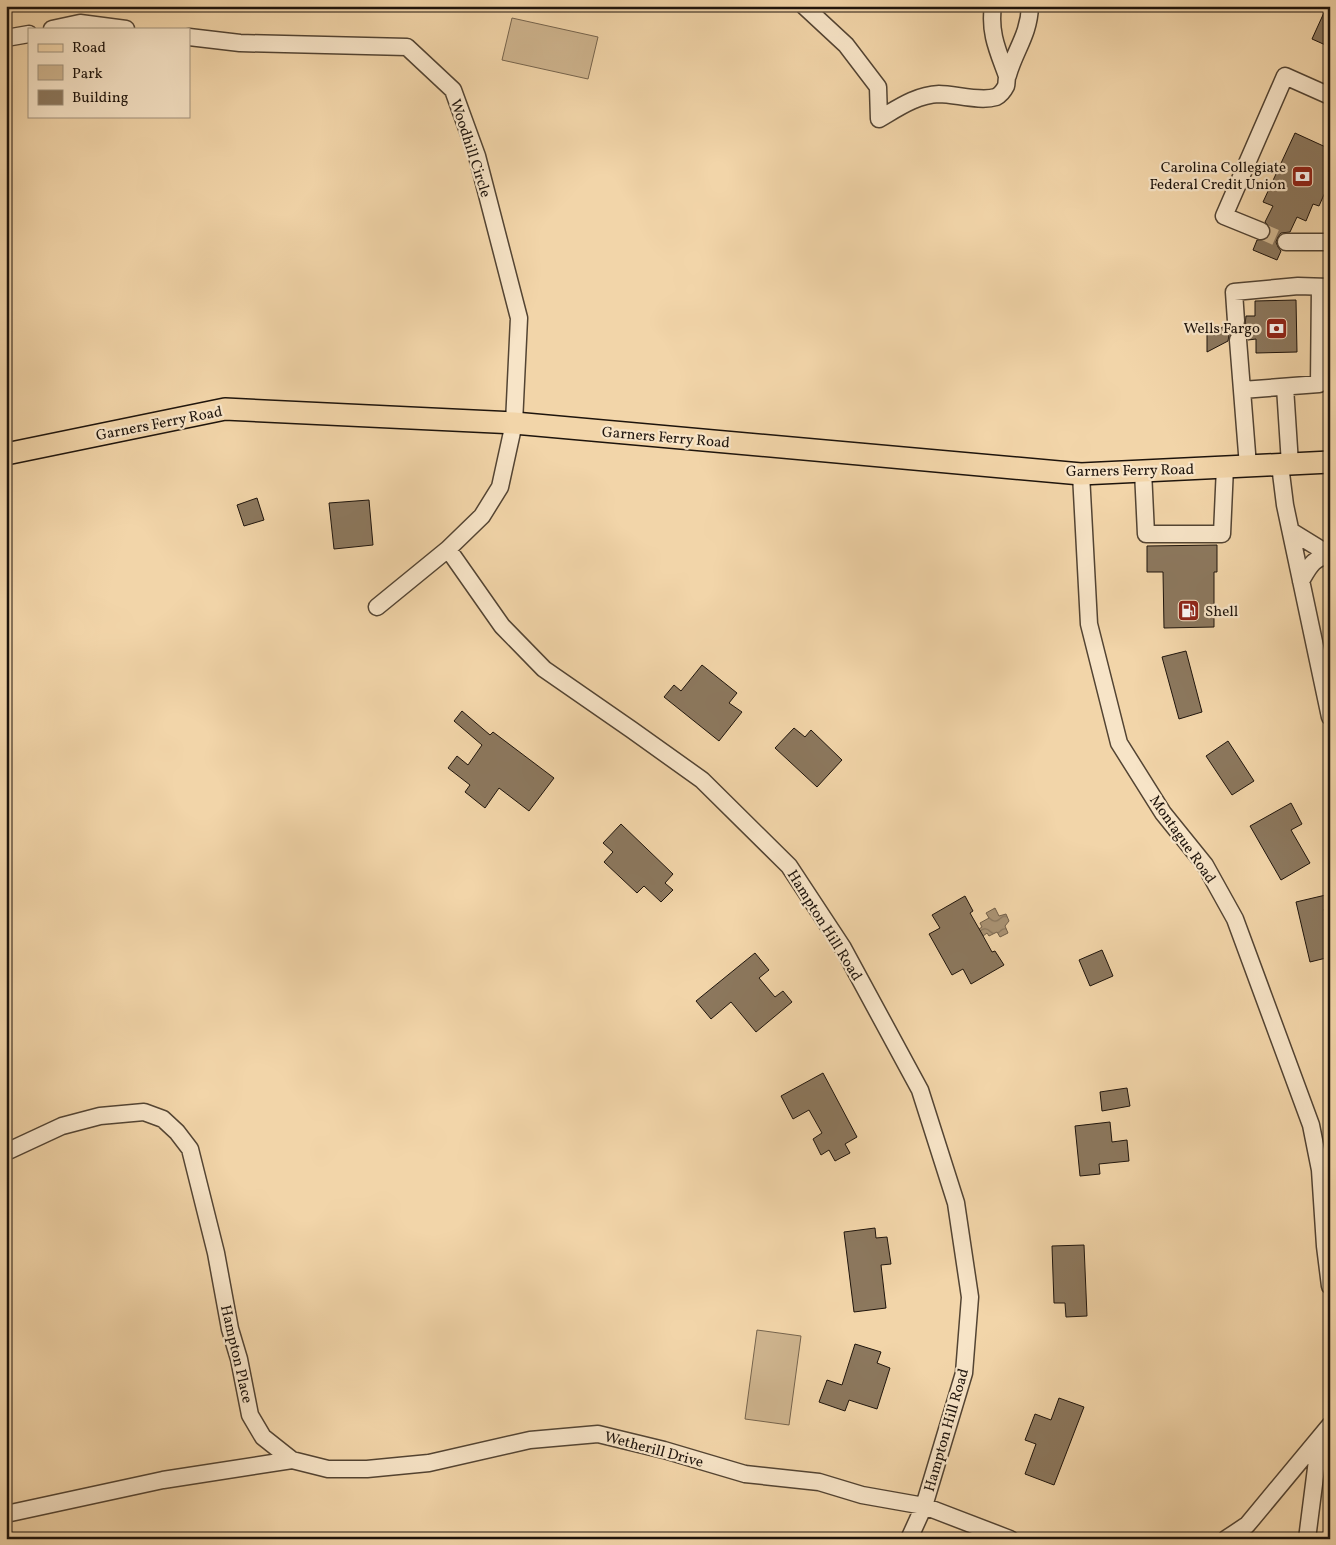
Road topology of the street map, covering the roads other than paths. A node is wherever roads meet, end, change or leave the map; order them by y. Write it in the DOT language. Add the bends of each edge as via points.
graph roads {
  1 [pos="804,6"];
  2 [pos="993,6"];
  3 [pos="1030,6"];
  4 [pos="57,28"];
  5 [pos="118,28"];
  6 [pos="28,34"];
  7 [pos="190,37"];
  8 [pos="6,38"];
  9 [pos="1007,76"];
  10 [pos="1330,96"];
  11 [pos="1261,231"];
  12 [pos="1286,242"];
  13 [pos="1330,242"];
  14 [pos="1325,287"];
  15 [pos="1236,321"];
  16 [pos="1238,340"];
  17 [pos="1284,387"];
  18 [pos="1242,390"];
  19 [pos="514,424"];
  20 [pos="6,454"];
  21 [pos="1330,462"];
  22 [pos="1285,464"];
  23 [pos="1248,466"];
  24 [pos="1225,467"];
  25 [pos="1143,471"];
  26 [pos="1081,474"];
  27 [pos="1291,531"];
  28 [pos="448,549"];
  29 [pos="1330,556"];
  30 [pos="1301,581"];
  31 [pos="377,607"];
  32 [pos="1330,717"];
  33 [pos="6,1152"];
  34 [pos="1330,1286"];
  35 [pos="1325,1431"];
  36 [pos="292,1460"];
  37 [pos="924,1506"];
  38 [pos="6,1514"];
  39 [pos="909,1539"];
  40 [pos="1010,1539"];
  41 [pos="1226,1539"];
  42 [pos="1308,1539"];
  1 -- 9 [label="street" via="846,45 878,87 879,119 914,99 936,94 983,99 996,96 1007,85"];
  2 -- 9 [label="street" via="994,42"];
  3 -- 9 [label="street" via="1022,42"];
  4 -- 5 [label="street" via="80,23"];
  6 -- 8 [label="street"];
  7 -- 19 [label="street, Woodhill Circle" via="240,44 407,47 453,90 476,156 519,318"];
  10 -- 11 [label="street" via="1285,76 1224,216"];
  12 -- 13 [label="street"];
  14 -- 15 [label="street" via="1234,292"];
  14 -- 17 [label="street" via="1319,384"];
  16 -- 18 [label="street"];
  17 -- 18 [label="street"];
  17 -- 22 [label="street"];
  18 -- 23 [label="street"];
  19 -- 20 [label="main road, Garners Ferry Road" via="225,409"];
  19 -- 26 [label="main road, Garners Ferry Road"];
  19 -- 28 [label="street" via="500,487 482,516"];
  21 -- 22 [label="main road, Garners Ferry Road"];
  22 -- 23 [label="main road, Garners Ferry Road"];
  22 -- 27 [label="street" via="1285,504"];
  23 -- 24 [label="main road, Garners Ferry Road"];
  24 -- 25 [label="main road, Garners Ferry Road"];
  24 -- 25 [label="street" via="1222,534 1146,534"];
  25 -- 26 [label="main road, Garners Ferry Road"];
  26 -- 34 [label="street, Montague Road" via="1090,624 1120,743 1162,813 1205,865 1235,919 1311,1125 1320,1170"];
  27 -- 29 [label="street"];
  27 -- 30 [label="street"];
  28 -- 31 [label="street"];
  28 -- 37 [label="street, Hampton Hill Road" via="502,626 544,670 702,780 789,866 843,948 920,1090 956,1204 970,1297 964,1373"];
  29 -- 30 [label="street" via="1315,560"];
  30 -- 32 [label="street"];
  33 -- 36 [label="street, Hampton Place" via="62,1126 100,1116 144,1112 163,1119 176,1132 190,1149 250,1415 263,1437"];
  35 -- 41 [label="street" via="1247,1524"];
  35 -- 42 [label="street"];
  36 -- 37 [label="street, Wetherill Drive" via="328,1469 366,1470 429,1463 530,1440 598,1434 745,1474 819,1482 862,1495"];
  36 -- 38 [label="street" via="163,1480"];
  37 -- 39 [label="street, Hampton Hill Road"];
  37 -- 40 [label="street, Wetherill Drive"];
}
